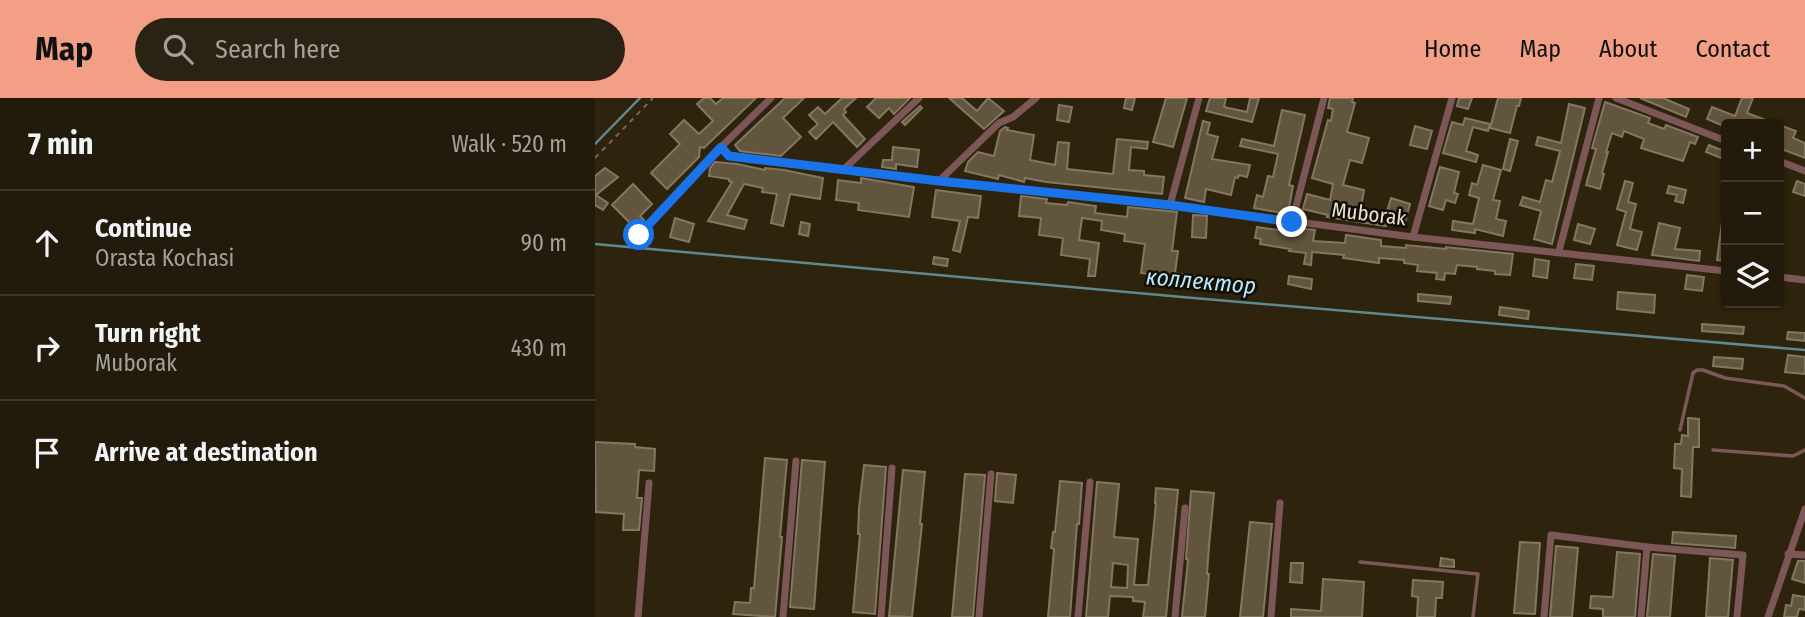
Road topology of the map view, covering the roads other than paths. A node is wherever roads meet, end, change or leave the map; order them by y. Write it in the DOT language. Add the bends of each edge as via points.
graph roads {
  1 [pos="771,98"];
  2 [pos="919,98"];
  3 [pos="1036,98"];
  4 [pos="1199,98"];
  5 [pos="1324,98"];
  6 [pos="1452,98"];
  7 [pos="1599,98"];
  8 [pos="1616,98"];
  9 [pos="1721,139"];
  10 [pos="721,147"];
  11 [pos="1784,163"];
  12 [pos="843,170"];
  13 [pos="1805,171"];
  14 [pos="939,181"];
  15 [pos="1170,205"];
  16 [pos="1292,222"];
  17 [pos="639,235"];
  18 [pos="1413,237"];
  19 [pos="1559,251"];
  20 [pos="1721,270"];
  21 [pos="1784,278"];
  22 [pos="1805,280"];
  23 [pos="1805,398"];
  24 [pos="1680,430"];
  25 [pos="1713,450"];
  26 [pos="1805,450"];
  27 [pos="796,461"];
  28 [pos="892,468"];
  29 [pos="991,474"];
  30 [pos="1090,482"];
  31 [pos="649,483"];
  32 [pos="1280,503"];
  33 [pos="1185,508"];
  34 [pos="1805,509"];
  35 [pos="1647,547"];
  36 [pos="1788,554"];
  37 [pos="1805,555"];
  38 [pos="1360,562"];
  39 [pos="638,617"];
  40 [pos="783,617"];
  41 [pos="881,617"];
  42 [pos="979,617"];
  43 [pos="1077,617"];
  44 [pos="1175,617"];
  45 [pos="1271,617"];
  46 [pos="1473,617"];
  47 [pos="1544,617"];
  48 [pos="1641,617"];
  49 [pos="1737,617"];
  50 [pos="1768,617"];
  1 -- 10 [label="street"];
  2 -- 12 [label="street"];
  3 -- 14 [label="street" via="999,123"];
  4 -- 15 [label="street"];
  5 -- 16 [label="street"];
  6 -- 18 [label="street"];
  7 -- 19 [label="street"];
  8 -- 9 [label="street"];
  10 -- 12 [label="street, Muborak" via="729,156"];
  10 -- 17 [label="street"];
  11 -- 13 [label="street"];
  12 -- 14 [label="street, Muborak"];
  14 -- 15 [label="street, Muborak"];
  15 -- 16 [label="street, Muborak"];
  16 -- 18 [label="street, Muborak"];
  18 -- 19 [label="street, Muborak"];
  19 -- 20 [label="street, Muborak"];
  21 -- 22 [label="street"];
  23 -- 24 [label="lane" via="1784,386 1697,370"];
  25 -- 26 [label="lane" via="1793,456"];
  27 -- 40 [label="street"];
  28 -- 41 [label="street"];
  29 -- 42 [label="street"];
  30 -- 43 [label="street"];
  31 -- 39 [label="street"];
  32 -- 45 [label="street"];
  33 -- 44 [label="street"];
  34 -- 36 [label="street"];
  35 -- 47 [label="street" via="1551,535"];
  35 -- 48 [label="street"];
  35 -- 49 [label="street" via="1743,555"];
  36 -- 37 [label="street"];
  36 -- 50 [label="street"];
  38 -- 46 [label="lane" via="1478,574"];
}
